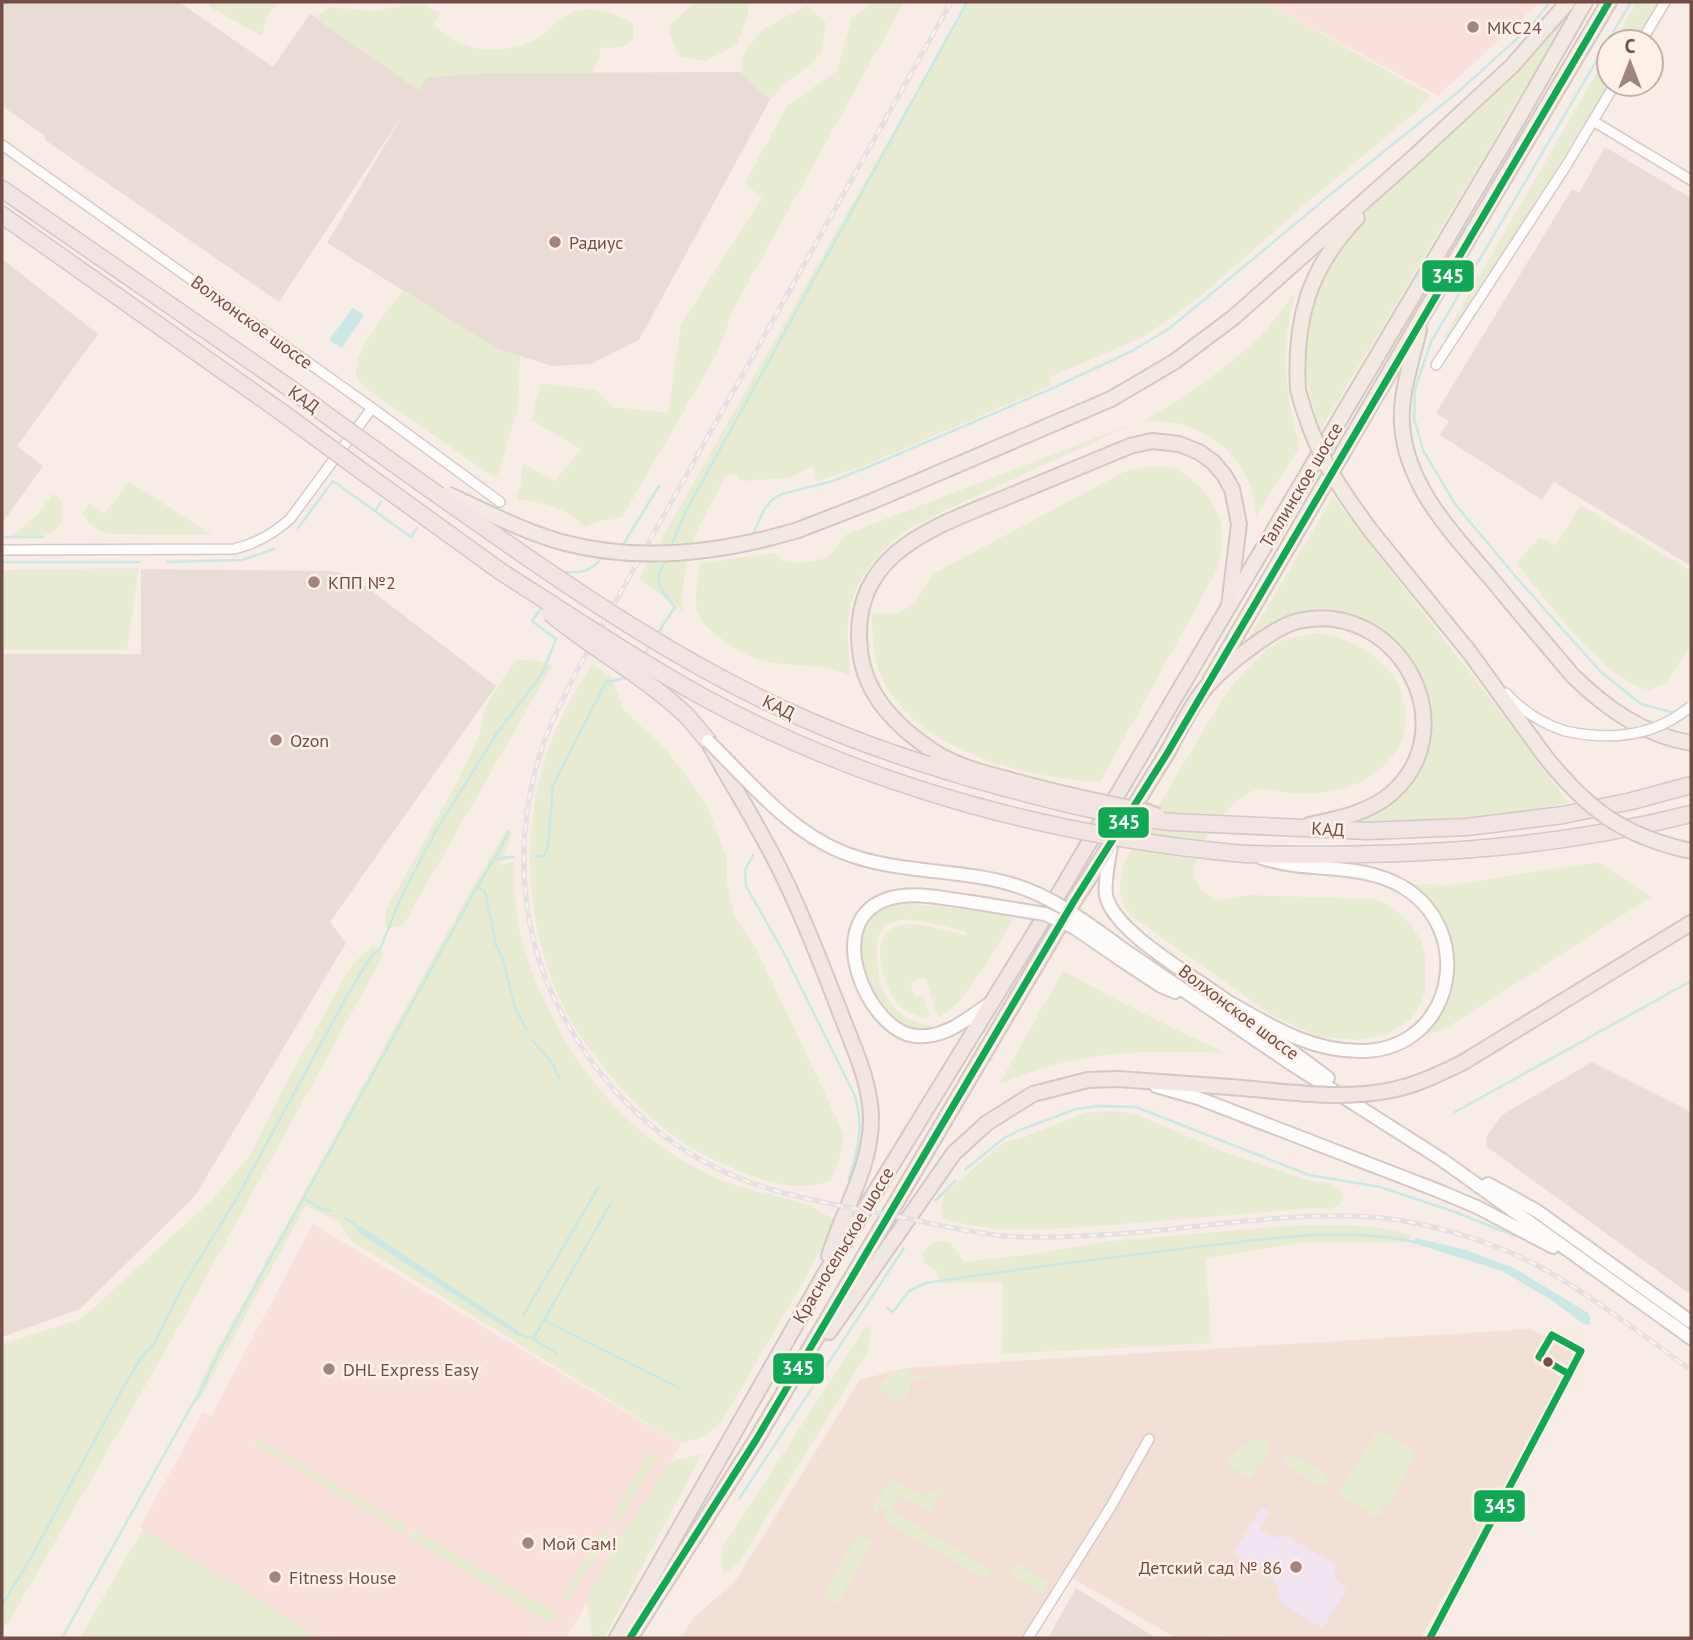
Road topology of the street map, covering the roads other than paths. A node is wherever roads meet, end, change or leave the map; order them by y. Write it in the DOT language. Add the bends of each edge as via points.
graph roads {
  1 [pos="1568,2"];
  2 [pos="1584,2"];
  3 [pos="1609,2"];
  4 [pos="1665,2"];
  5 [pos="1649,28"];
  6 [pos="1607,98"];
  7 [pos="1593,121"];
  8 [pos="2,145"];
  9 [pos="1415,156"];
  10 [pos="1691,180"];
  11 [pos="2,189"];
  12 [pos="2,215"];
  13 [pos="1423,315"];
  14 [pos="1436,365"];
  15 [pos="372,408"];
  16 [pos="387,460"];
  17 [pos="500,502"];
  18 [pos="2,550"];
  19 [pos="500,570"];
  20 [pos="1229,606"];
  21 [pos="1470,653"];
  22 [pos="1207,686"];
  23 [pos="1691,706"];
  24 [pos="708,741"];
  25 [pos="1691,743"];
  26 [pos="1691,785"];
  27 [pos="1691,814"];
  28 [pos="1172,822"];
  29 [pos="1297,828"];
  30 [pos="1111,846"];
  31 [pos="1691,851"];
  32 [pos="1245,854"];
  33 [pos="1691,923"];
  34 [pos="1121,954"];
  35 [pos="1013,965"];
  36 [pos="989,1004"];
  37 [pos="1231,1004"];
  38 [pos="1118,1079"];
  39 [pos="1424,1148"];
  40 [pos="1615,1275"];
  41 [pos="823,1277"];
  42 [pos="1691,1322"];
  43 [pos="1691,1338"];
  44 [pos="1581,1351"];
  45 [pos="1149,1439"];
  46 [pos="755,1440"];
  47 [pos="617,1638"];
  48 [pos="630,1638"];
  49 [pos="1028,1638"];
  50 [pos="1430,1638"];
  1 -- 9 [label="main road" via="1512,66"];
  2 -- 20 [label="main road, Таллинское шоссе"];
  3 -- 13 [label="main road, Таллинское шоссе"];
  4 -- 5 [label="street"];
  6 -- 7 [label="street"];
  7 -- 10 [label="street"];
  7 -- 14 [label="street"];
  8 -- 15 [label="street, Волхонское шоссе"];
  9 -- 16 [label="main road, bridge" via="1234,317 1154,375 1052,425 798,530 705,551 635,554 597,550 537,533 447,494"];
  9 -- 21 [label="main road, bridge" via="1331,248 1311,285 1300,321 1298,390 1307,426 1342,493"];
  11 -- 16 [label="highway, КАД, bridge"];
  12 -- 19 [label="highway, КАД, bridge"];
  13 -- 22 [label="main road, Таллинское шоссе"];
  13 -- 25 [label="main road" via="1401,415 1409,466 1421,490 1587,690 1642,727"];
  15 -- 17 [label="street, Волхонское шоссе"];
  15 -- 18 [label="street" via="290,519 249,545 234,549"];
  16 -- 28 [label="highway, КАД, bridge" via="634,629 787,711 872,746 975,779 1103,813"];
  19 -- 24 [label="highway, bridge" via="574,633 667,697"];
  19 -- 32 [label="highway, КАД, bridge" via="704,698 864,769 965,803 1095,835"];
  20 -- 28 [label="highway, bridge" via="1239,524 1232,489 1213,462 1199,452 1152,441 938,525 901,548 873,582 862,604 858,635 870,688 908,734 946,759 983,773 1057,794 1145,811"];
  20 -- 35 [label="highway, Таллинское шоссе"];
  21 -- 23 [label="street, bridge" via="1524,712 1565,731 1608,737 1633,734 1671,722"];
  21 -- 31 [label="main road, bridge" via="1544,755 1585,801 1636,835"];
  22 -- 29 [label="highway" via="1262,639 1297,621 1347,621 1373,632 1406,664 1417,685 1423,725 1420,745 1404,778 1377,803 1344,817"];
  22 -- 30 [label="highway, Таллинское шоссе"];
  24 -- 34 [label="main road, bridge" via="778,811 841,852 873,863 972,876 1038,893 1079,917"];
  24 -- 41 [label="highway, bridge" via="785,878 853,1045 869,1098 871,1119 864,1164"];
  26 -- 29 [label="highway, КАД" via="1563,815 1466,827"];
  27 -- 32 [label="highway, КАД" via="1571,839 1473,851"];
  28 -- 29 [label="highway, КАД"];
  30 -- 37 [label="main road, Волхонское шоссе" via="1106,894 1127,929"];
  30 -- 46 [label="highway, Красносельское шоссе"];
  32 -- 37 [label="main road" via="1291,865 1370,873 1404,888 1434,917 1448,970 1440,1004 1419,1030 1388,1047 1368,1051 1306,1043"];
  33 -- 38 [label="highway, bridge" via="1462,1063 1392,1090 1354,1095"];
  34 -- 36 [label="main road, bridge" via="1045,914 909,896 893,897 865,912 856,929 854,959 869,994 897,1030 932,1037"];
  34 -- 39 [label="main road, Волхонское шоссе"];
  35 -- 36 [label="highway, Красносельское шоссе"];
  36 -- 41 [label="highway, Красносельское шоссе"];
  37 -- 39 [label="main road, Волхонское шоссе"];
  38 -- 40 [label="main road" via="1198,1098 1439,1191"];
  38 -- 46 [label="highway" via="1088,1080 1033,1094 987,1123 954,1153"];
  39 -- 40 [label="main road, Волхонское шоссе"];
  40 -- 42 [label="main road, Волхонское шоссе"];
  40 -- 43 [label="main road, Волхонское шоссе"];
  41 -- 47 [label="highway, Красносельское шоссе"];
  44 -- 50 [label="street"];
  45 -- 49 [label="street"];
  46 -- 48 [label="highway, Красносельское шоссе"];
}
